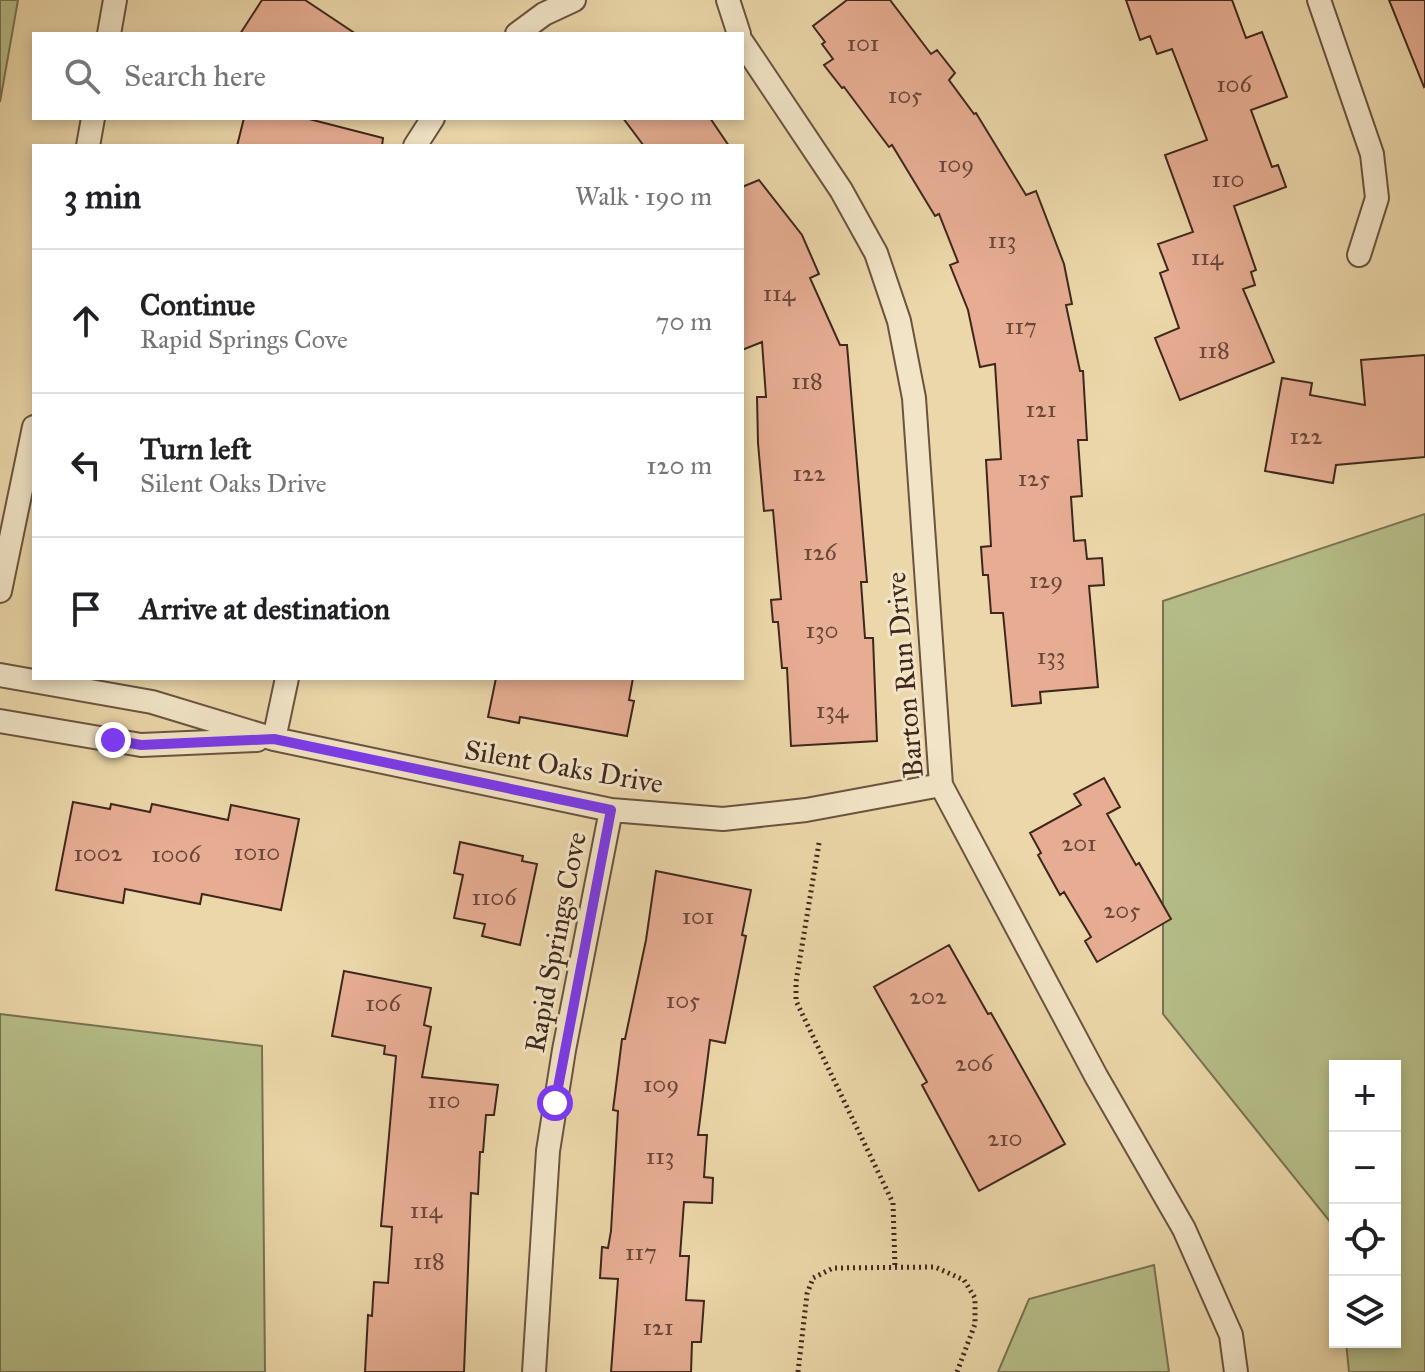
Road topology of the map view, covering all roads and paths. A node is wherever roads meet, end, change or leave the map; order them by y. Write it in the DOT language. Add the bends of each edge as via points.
graph roads {
  1 [pos="115,0"];
  2 [pos="574,0"];
  3 [pos="728,0"];
  4 [pos="1319,0"];
  5 [pos="109,32"];
  6 [pos="520,32"];
  7 [pos="738,32"];
  8 [pos="744,45"];
  9 [pos="93,120"];
  10 [pos="432,120"];
  11 [pos="88,144"];
  12 [pos="416,144"];
  13 [pos="1359,255"];
  14 [pos="32,437"];
  15 [pos="0,591"];
  16 [pos="0,675"];
  17 [pos="287,680"];
  18 [pos="0,721"];
  19 [pos="274,739"];
  20 [pos="941,785"];
  21 [pos="611,810"];
  22 [pos="819,843"];
  23 [pos="895,1268"];
  24 [pos="534,1372"];
  25 [pos="798,1372"];
  26 [pos="957,1372"];
  27 [pos="1236,1372"];
  1 -- 5 [label="street"];
  2 -- 6 [label="street"];
  3 -- 7 [label="street"];
  4 -- 13 [label="street" via="1372,154 1377,198"];
  8 -- 20 [label="street, Barton Run Drive" via="841,190 876,253 899,321 914,398"];
  9 -- 11 [label="street"];
  10 -- 12 [label="street"];
  14 -- 15 [label="street"];
  16 -- 19 [label="street, Silent Oaks Drive" via="152,702"];
  17 -- 19 [label="street"];
  18 -- 19 [label="street, Silent Oaks Drive" via="141,745"];
  19 -- 21 [label="street, Silent Oaks Drive"];
  20 -- 21 [label="street, Silent Oaks Drive" via="723,819"];
  20 -- 27 [label="street, Barton Run Drive" via="1184,1229 1231,1335"];
  21 -- 24 [label="street, Rapid Springs Cove" via="548,1151"];
  22 -- 23 [label="path" via="796,1001 893,1203"];
  23 -- 25 [label="path" via="833,1268 813,1278"];
  23 -- 26 [label="path" via="935,1267 964,1280 975,1298 975,1324"];
}
